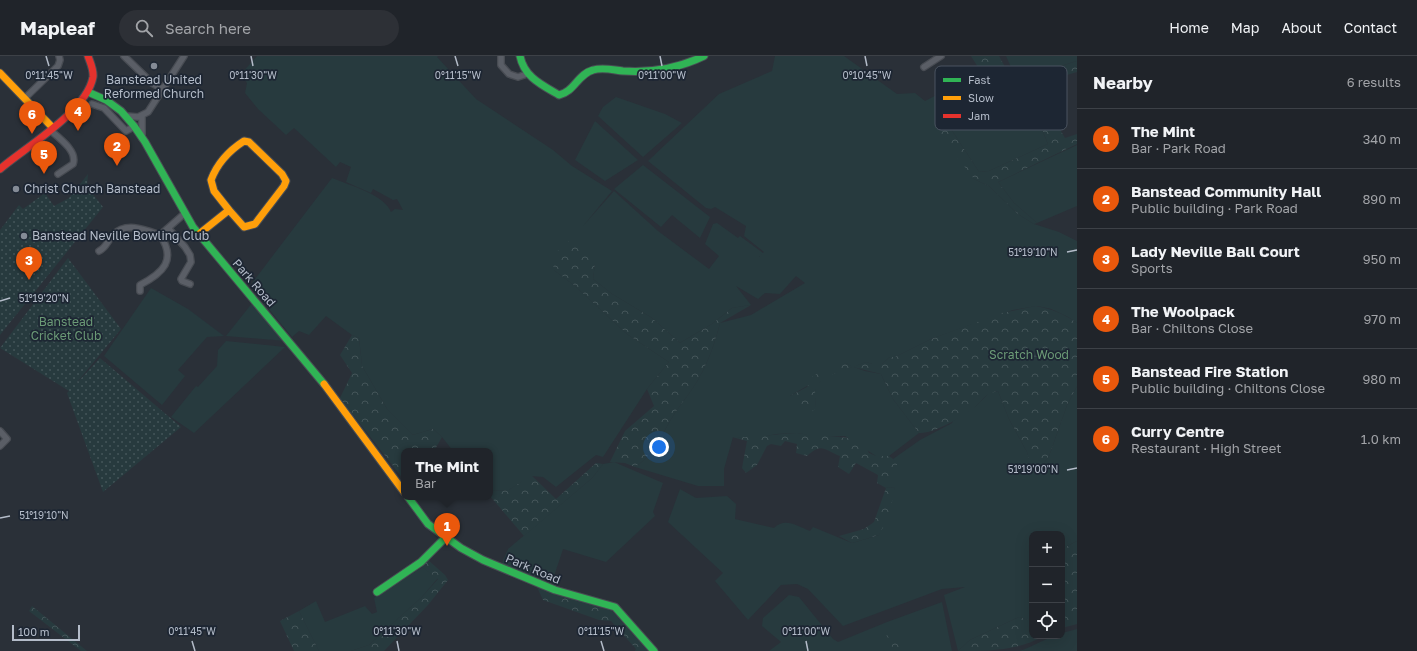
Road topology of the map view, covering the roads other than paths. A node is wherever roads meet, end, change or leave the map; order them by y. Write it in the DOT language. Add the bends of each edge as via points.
graph roads {
  1 [pos="59,56"];
  2 [pos="88,56"];
  3 [pos="124,56"];
  4 [pos="184,56"];
  5 [pos="501,56"];
  6 [pos="520,56"];
  7 [pos="704,56"];
  8 [pos="941,56"];
  9 [pos="924,67"];
  10 [pos="0,73"];
  11 [pos="527,74"];
  12 [pos="164,90"];
  13 [pos="88,92"];
  14 [pos="25,98"];
  15 [pos="109,102"];
  16 [pos="92,104"];
  17 [pos="104,108"];
  18 [pos="126,116"];
  19 [pos="142,116"];
  20 [pos="135,126"];
  21 [pos="51,129"];
  22 [pos="142,138"];
  23 [pos="0,170"];
  24 [pos="58,174"];
  25 [pos="229,210"];
  26 [pos="184,214"];
  27 [pos="168,228"];
  28 [pos="199,234"];
  29 [pos="160,235"];
  30 [pos="98,251"];
  31 [pos="190,284"];
  32 [pos="140,291"];
  33 [pos="0,431"];
  34 [pos="0,446"];
  35 [pos="401,488"];
  36 [pos="410,500"];
  37 [pos="445,538"];
  38 [pos="377,592"];
  39 [pos="654,651"];
  1 -- 14 [label="street" via="58,66"];
  2 -- 13 [label="street" via="93,77"];
  3 -- 12 [label="street" via="152,83"];
  4 -- 12 [label="street"];
  5 -- 11 [label="street" via="501,66 509,74 518,77"];
  6 -- 11 [label="street"];
  7 -- 11 [label="street" via="677,67 654,72 592,70 581,75 564,95 559,95"];
  8 -- 9 [label="street"];
  10 -- 14 [label="street"];
  12 -- 19 [label="street"];
  13 -- 15 [label="street, Park Road"];
  13 -- 21 [label="street"];
  14 -- 21 [label="street"];
  15 -- 17 [label="street"];
  15 -- 18 [label="street, Park Road"];
  16 -- 17 [label="street"];
  17 -- 20 [label="street" via="126,131"];
  18 -- 19 [label="street"];
  18 -- 20 [label="street, Park Road"];
  19 -- 22 [label="street"];
  20 -- 22 [label="street, Park Road"];
  21 -- 23 [label="street"];
  21 -- 24 [label="street" via="74,157 73,164"];
  22 -- 26 [label="street, Park Road"];
  25 -- 25 [label="street" via="241,225 251,226 260,219 286,181 249,142 244,141 236,146 211,176 211,184"];
  25 -- 28 [label="street"];
  26 -- 27 [label="street"];
  26 -- 28 [label="street, Park Road"];
  27 -- 29 [label="street"];
  27 -- 31 [label="street" via="190,255 191,262 181,279"];
  28 -- 35 [label="street, Park Road" via="292,344"];
  29 -- 30 [label="street" via="140,228 126,228 112,235 105,248"];
  29 -- 32 [label="street" via="169,252 167,262 152,279 140,285"];
  33 -- 34 [label="street" via="7,439"];
  36 -- 37 [label="street, Park Road" via="428,524"];
  37 -- 38 [label="street" via="421,562"];
  37 -- 39 [label="street, Park Road" via="483,560 554,590 615,607"];
}
